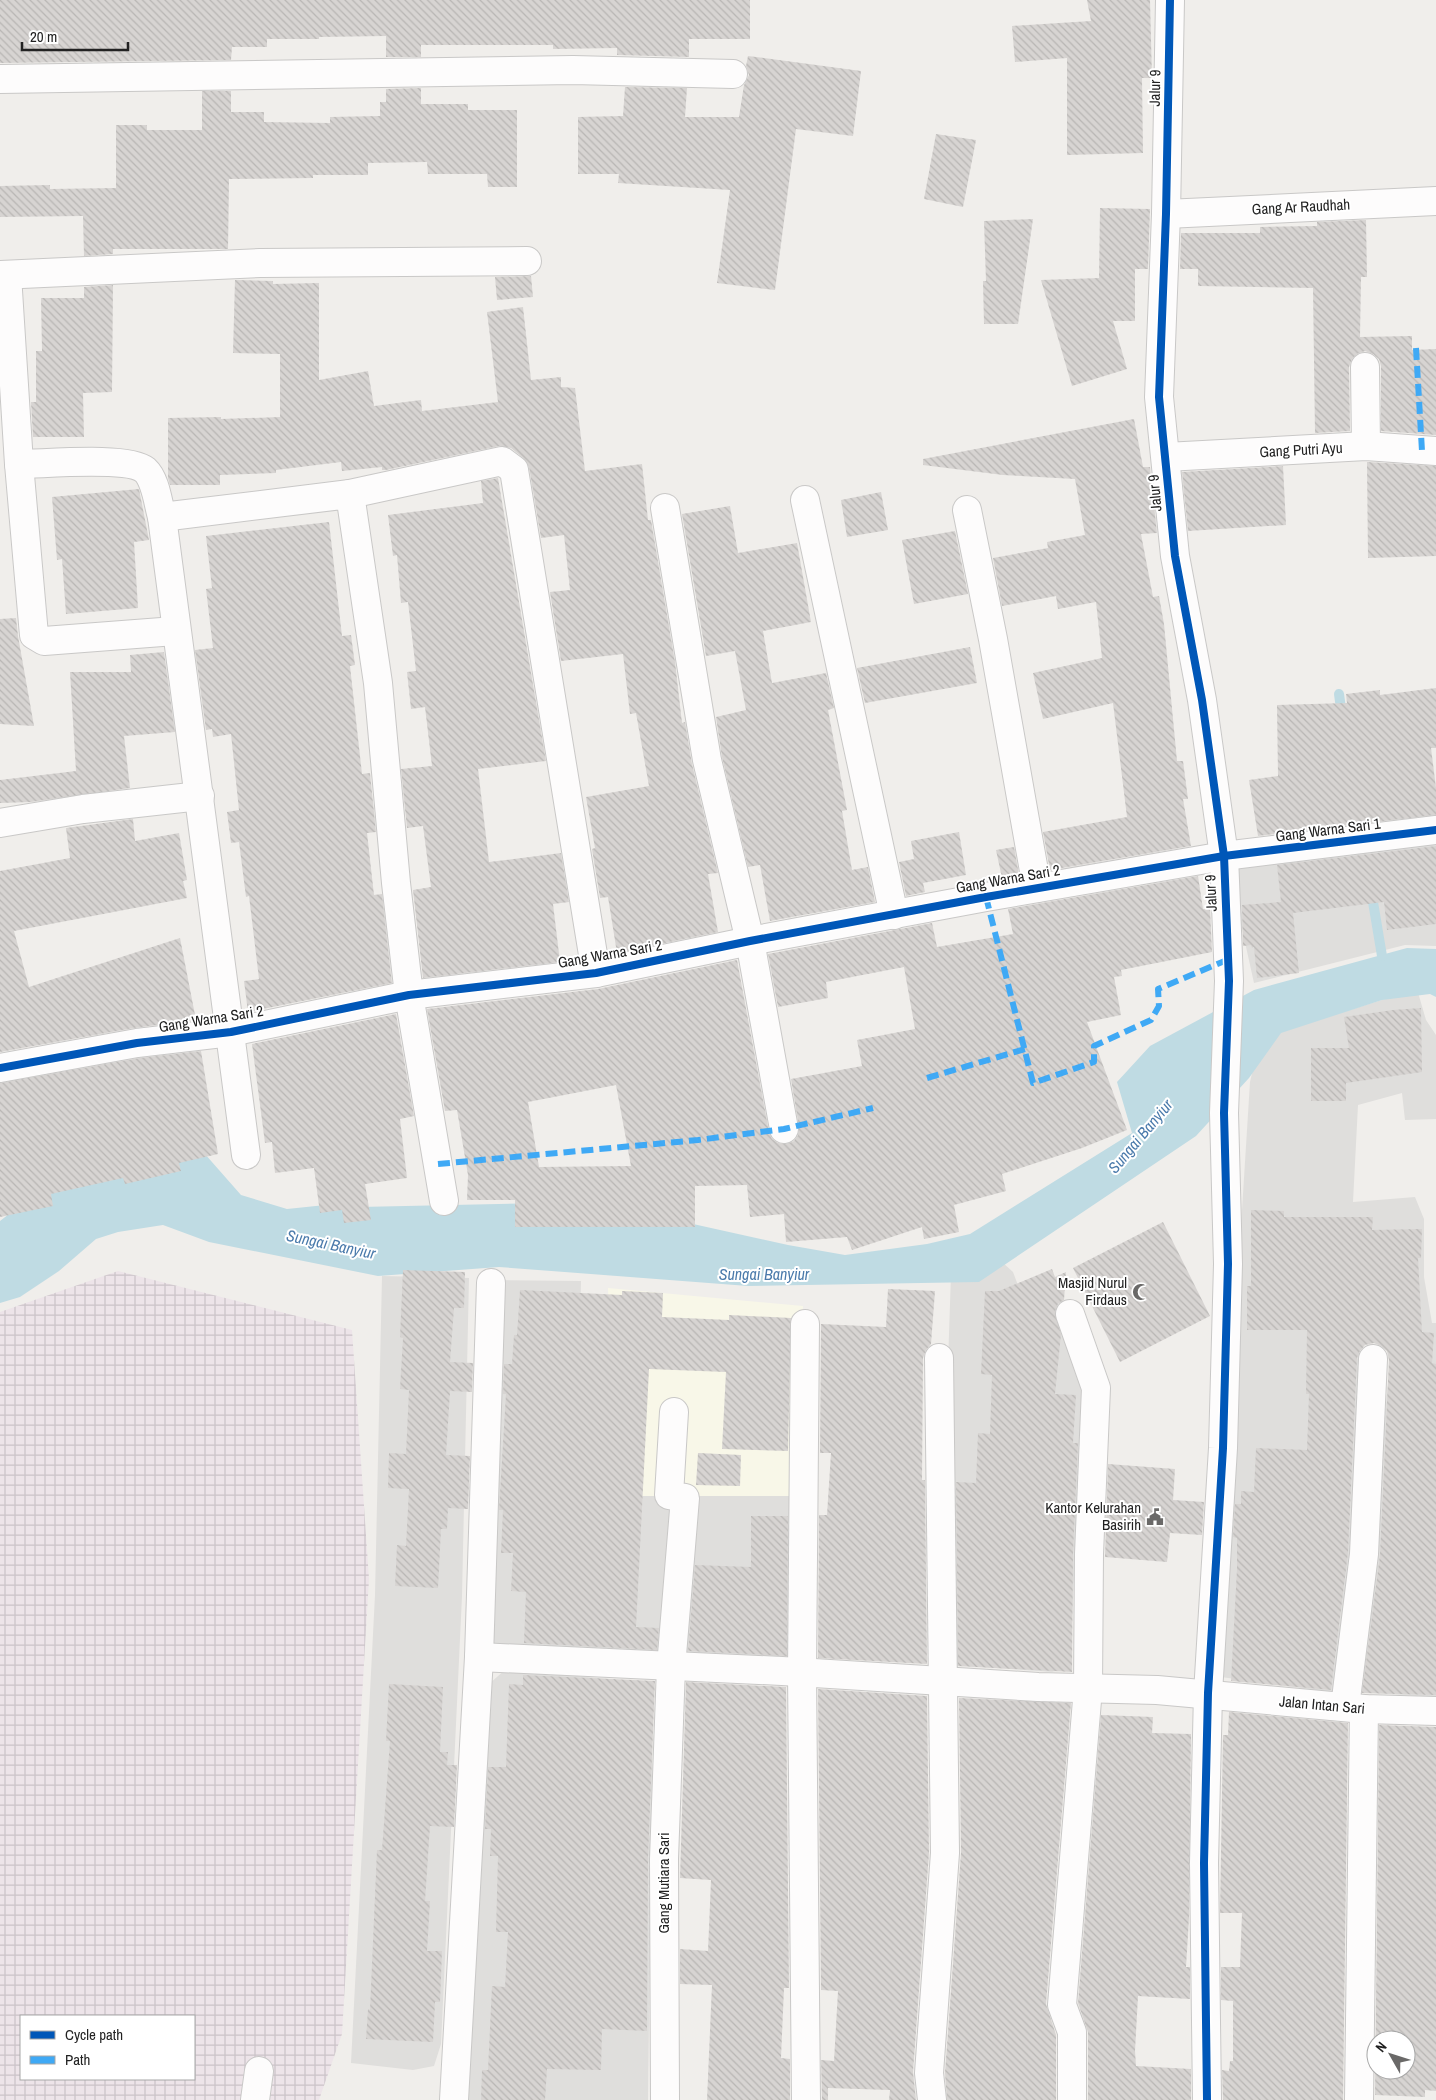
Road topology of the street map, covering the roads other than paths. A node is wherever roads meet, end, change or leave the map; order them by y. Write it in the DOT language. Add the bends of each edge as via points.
graph roads {
  1 [pos="1170,0"];
  2 [pos="733,74"];
  3 [pos="0,79"];
  4 [pos="1436,201"];
  5 [pos="1166,214"];
  6 [pos="527,261"];
  7 [pos="4,275"];
  8 [pos="1365,367"];
  9 [pos="1366,446"];
  10 [pos="1436,451"];
  11 [pos="1166,457"];
  12 [pos="19,464"];
  13 [pos="350,494"];
  14 [pos="805,500"];
  15 [pos="665,508"];
  16 [pos="968,510"];
  17 [pos="162,518"];
  18 [pos="176,631"];
  19 [pos="200,796"];
  20 [pos="0,823"];
  21 [pos="1436,830"];
  22 [pos="1224,856"];
  23 [pos="1038,888"];
  24 [pos="894,915"];
  25 [pos="750,941"];
  26 [pos="596,973"];
  27 [pos="409,995"];
  28 [pos="231,1032"];
  29 [pos="0,1068"];
  30 [pos="784,1128"];
  31 [pos="246,1155"];
  32 [pos="444,1201"];
  33 [pos="491,1283"];
  34 [pos="1070,1314"];
  35 [pos="805,1324"];
  36 [pos="939,1358"];
  37 [pos="1373,1360"];
  38 [pos="674,1412"];
  39 [pos="479,1657"];
  40 [pos="671,1666"];
  41 [pos="802,1673"];
  42 [pos="943,1681"];
  43 [pos="1088,1688"];
  44 [pos="1208,1693"];
  45 [pos="1355,1708"];
  46 [pos="1436,1711"];
  47 [pos="259,2071"];
  48 [pos="255,2100"];
  49 [pos="454,2100"];
  50 [pos="665,2100"];
  51 [pos="806,2100"];
  52 [pos="932,2100"];
  53 [pos="1072,2100"];
  54 [pos="1207,2100"];
  55 [pos="1359,2100"];
  1 -- 5 [label="street, Jalur 9"];
  2 -- 3 [label="street" via="573,70"];
  4 -- 5 [label="street, Gang Ar Raudhah"];
  5 -- 11 [label="street, Jalur 9" via="1159,397"];
  6 -- 7 [label="street" via="260,263"];
  7 -- 12 [label="street"];
  8 -- 9 [label="street"];
  9 -- 10 [label="street, Gang Putri Ayu"];
  9 -- 11 [label="street, Gang Putri Ayu"];
  11 -- 22 [label="street, Jalur 9" via="1175,556 1202,700"];
  12 -- 17 [label="street" via="119,462 136,465 151,477"];
  12 -- 18 [label="street" via="34,635 44,642"];
  13 -- 17 [label="street"];
  13 -- 26 [label="street" via="502,461 514,470"];
  13 -- 27 [label="street" via="378,683"];
  14 -- 24 [label="street"];
  15 -- 25 [label="street" via="707,760"];
  16 -- 23 [label="street"];
  17 -- 18 [label="street"];
  18 -- 19 [label="street"];
  19 -- 20 [label="street" via="83,809"];
  19 -- 28 [label="street"];
  21 -- 22 [label="street, Gang Warna Sari 1"];
  22 -- 23 [label="street, Gang Warna Sari 2"];
  22 -- 44 [label="street, Jalur 9" via="1229,981 1224,1113 1228,1264 1223,1448"];
  23 -- 24 [label="street, Gang Warna Sari 2"];
  24 -- 25 [label="street, Gang Warna Sari 2"];
  25 -- 26 [label="street, Gang Warna Sari 2"];
  25 -- 30 [label="street"];
  26 -- 27 [label="street, Gang Warna Sari 2"];
  27 -- 28 [label="street, Gang Warna Sari 2"];
  27 -- 32 [label="street"];
  28 -- 29 [label="street, Gang Warna Sari 2" via="137,1044"];
  28 -- 31 [label="street"];
  33 -- 39 [label="street"];
  34 -- 43 [label="street" via="1096,1388 1089,1554"];
  35 -- 41 [label="street"];
  36 -- 42 [label="street"];
  37 -- 45 [label="street"];
  38 -- 40 [label="street, Gang Mutiara Sari" via="669,1495 685,1498"];
  39 -- 40 [label="street, Jalan Intan Sari"];
  39 -- 49 [label="street"];
  40 -- 41 [label="street, Jalan Intan Sari"];
  40 -- 50 [label="street, Gang Mutiara Sari" via="664,1859"];
  41 -- 42 [label="street, Jalan Intan Sari"];
  41 -- 51 [label="street"];
  42 -- 43 [label="street, Jalan Intan Sari"];
  42 -- 52 [label="street" via="945,1854 929,2073"];
  43 -- 44 [label="street, Jalan Intan Sari"];
  43 -- 53 [label="street" via="1062,2005 1072,2032"];
  44 -- 45 [label="street, Jalan Intan Sari"];
  44 -- 54 [label="street, Jalur 9" via="1204,1863"];
  45 -- 46 [label="street, Jalan Intan Sari"];
  45 -- 55 [label="street"];
  47 -- 48 [label="street"];
}
